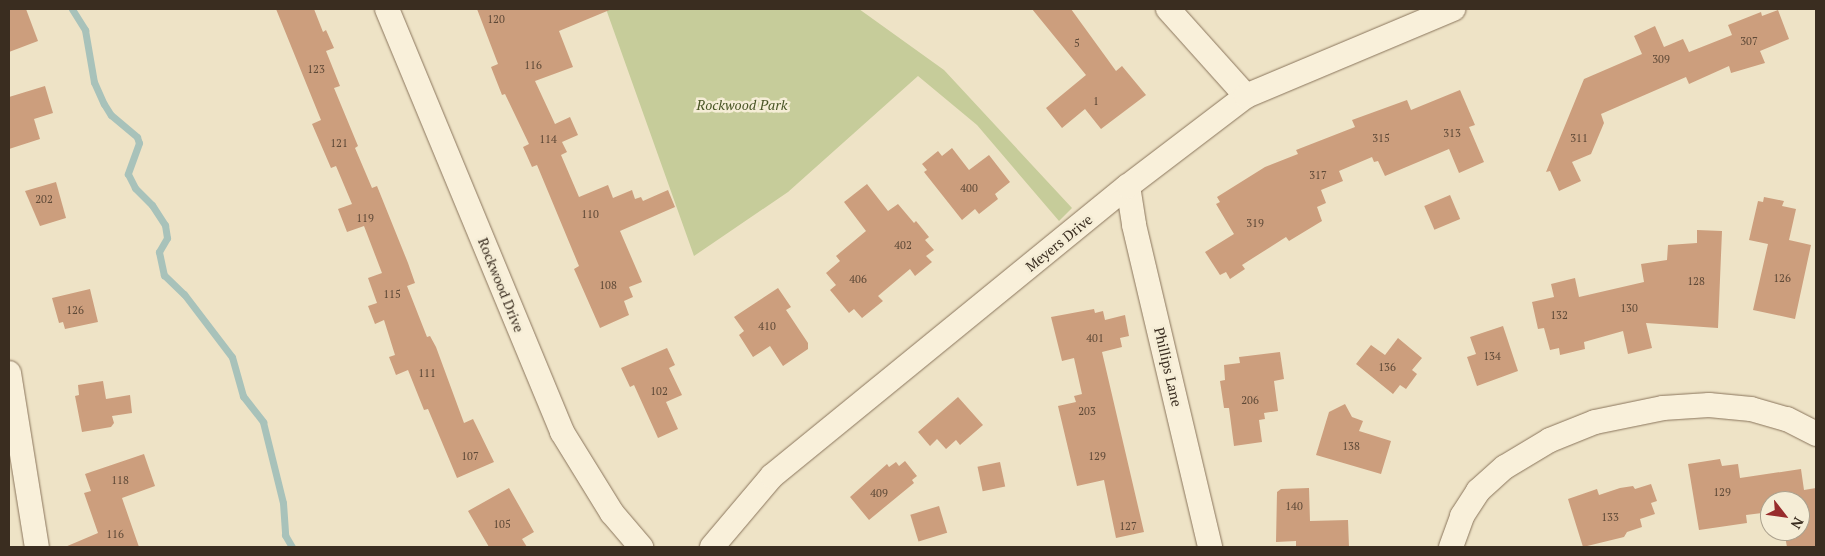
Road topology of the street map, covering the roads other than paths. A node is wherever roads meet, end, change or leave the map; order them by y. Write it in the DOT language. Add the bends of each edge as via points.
graph roads {
  1 [pos="387,9"];
  2 [pos="1168,9"];
  3 [pos="1453,9"];
  4 [pos="1246,96"];
  5 [pos="1128,186"];
  6 [pos="9,374"];
  7 [pos="1816,434"];
  8 [pos="37,547"];
  9 [pos="641,547"];
  10 [pos="712,547"];
  11 [pos="1210,547"];
  12 [pos="1451,547"];
  1 -- 9 [label="street, Rockwood Drive" via="562,432 612,513"];
  2 -- 4 [label="street"];
  3 -- 4 [label="street, Meyers Drive"];
  4 -- 5 [label="street, Meyers Drive"];
  5 -- 10 [label="street, Meyers Drive" via="772,476"];
  5 -- 11 [label="street, Phillips Lane" via="1134,225"];
  6 -- 8 [label="street"];
  7 -- 12 [label="street" via="1787,419 1751,409 1709,405 1663,408 1596,422 1550,440 1505,467 1478,491 1462,516"];
}
